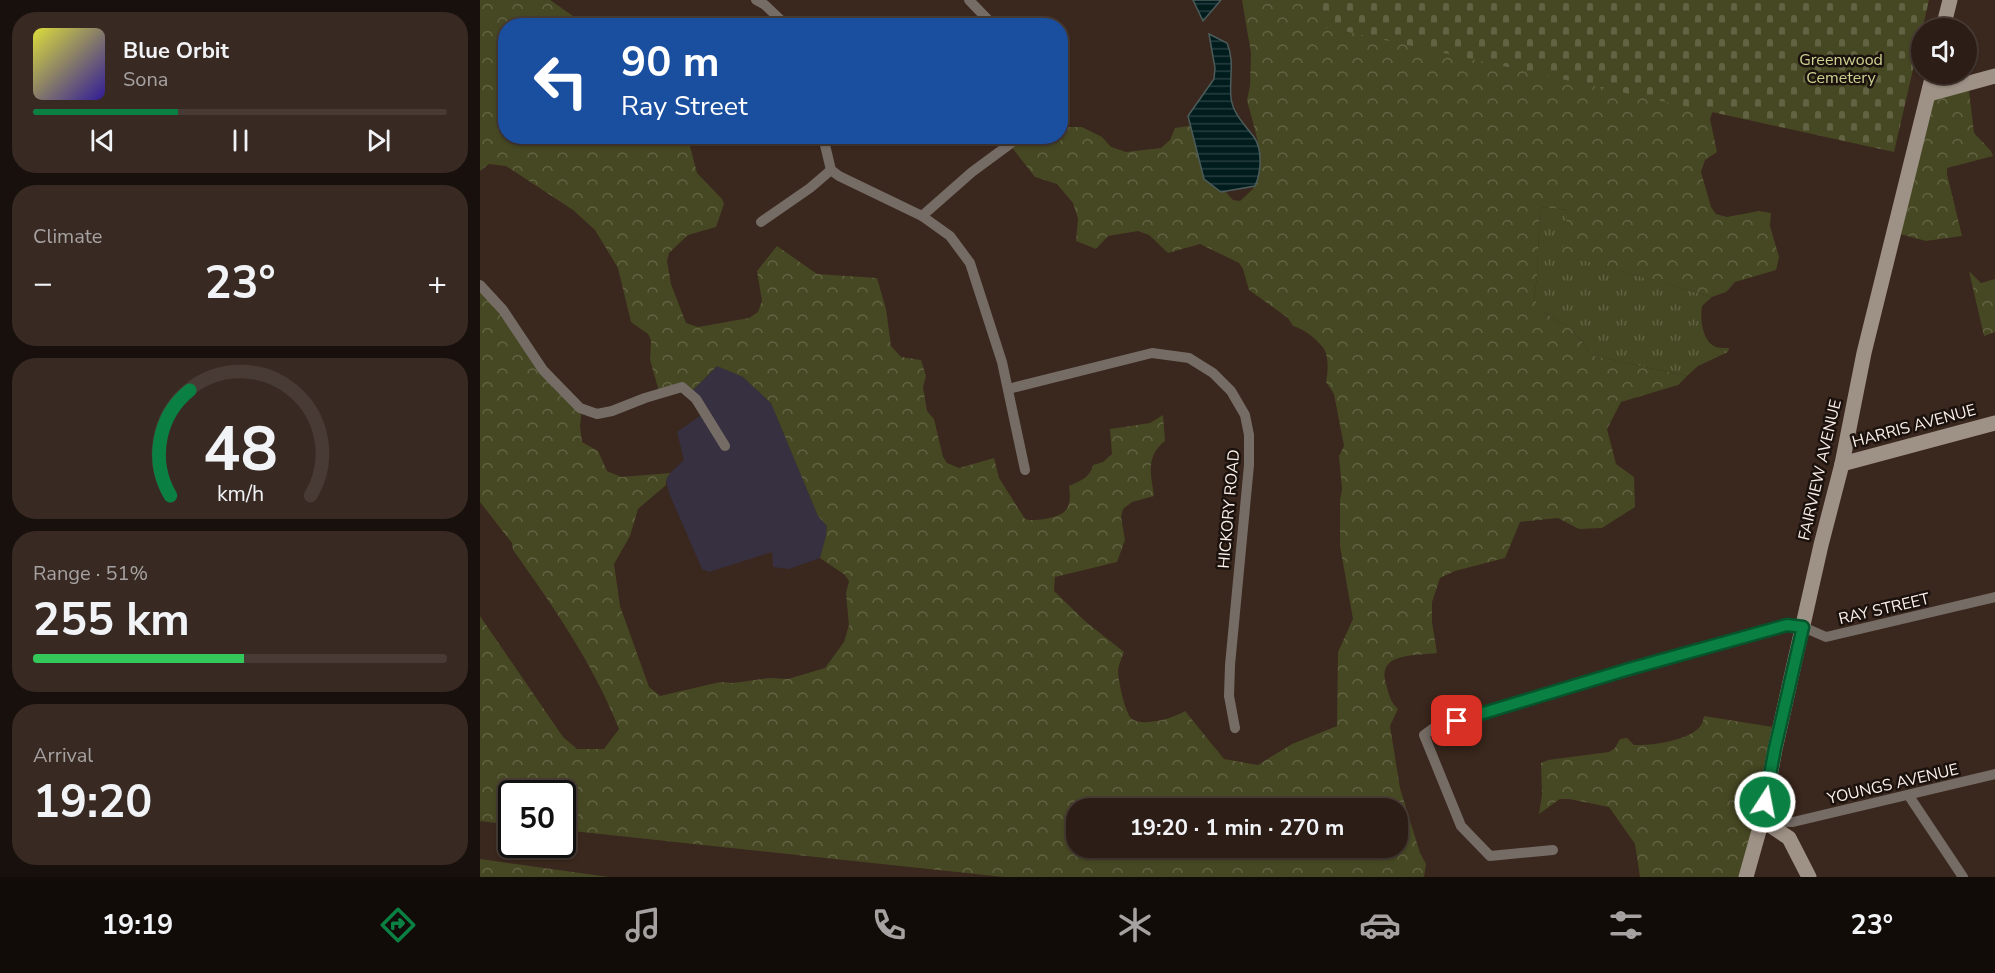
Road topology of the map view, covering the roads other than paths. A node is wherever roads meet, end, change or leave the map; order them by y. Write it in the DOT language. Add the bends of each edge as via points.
graph roads {
  1 [pos="756,0"];
  2 [pos="969,0"];
  3 [pos="1950,0"];
  4 [pos="779,18"];
  5 [pos="986,18"];
  6 [pos="1946,18"];
  7 [pos="1995,76"];
  8 [pos="1931,84"];
  9 [pos="1929,94"];
  10 [pos="825,144"];
  11 [pos="1011,144"];
  12 [pos="831,170"];
  13 [pos="922,216"];
  14 [pos="761,222"];
  15 [pos="480,285"];
  16 [pos="1008,389"];
  17 [pos="1995,423"];
  18 [pos="724,446"];
  19 [pos="1842,464"];
  20 [pos="1025,470"];
  21 [pos="1995,597"];
  22 [pos="1803,627"];
  23 [pos="1235,728"];
  24 [pos="1995,774"];
  25 [pos="1909,796"];
  26 [pos="1762,820"];
  27 [pos="1553,850"];
  28 [pos="1746,877"];
  29 [pos="1809,877"];
  30 [pos="1963,877"];
  1 -- 4 [label="street"];
  2 -- 5 [label="street"];
  3 -- 6 [label="main road"];
  7 -- 9 [label="main road"];
  8 -- 9 [label="main road, FAIRVIEW AVENUE"];
  9 -- 19 [label="main road, FAIRVIEW AVENUE" via="1864,354"];
  10 -- 12 [label="street"];
  11 -- 13 [label="street"];
  12 -- 13 [label="street"];
  12 -- 14 [label="street"];
  13 -- 16 [label="street" via="950,236 970,263"];
  15 -- 18 [label="street" via="503,310 543,370 580,408 597,414 612,411 682,387 696,399"];
  16 -- 20 [label="street"];
  16 -- 23 [label="street, HICKORY ROAD" via="1152,353 1189,358 1213,373 1231,392 1245,415 1250,435 1230,665 1229,696"];
  17 -- 19 [label="main road, HARRIS AVENUE"];
  19 -- 22 [label="main road, FAIRVIEW AVENUE"];
  21 -- 22 [label="street, RAY STREET" via="1826,637"];
  22 -- 26 [label="main road, FAIRVIEW AVENUE"];
  22 -- 27 [label="street, RAY STREET" via="1787,625 1629,669 1435,728 1424,735 1461,826 1490,856"];
  24 -- 25 [label="street, YOUNGS AVENUE"];
  25 -- 26 [label="street, YOUNGS AVENUE" via="1793,822"];
  25 -- 30 [label="street"];
  26 -- 28 [label="main road, FAIRVIEW AVENUE"];
  26 -- 29 [label="main road" via="1789,838"];
}
